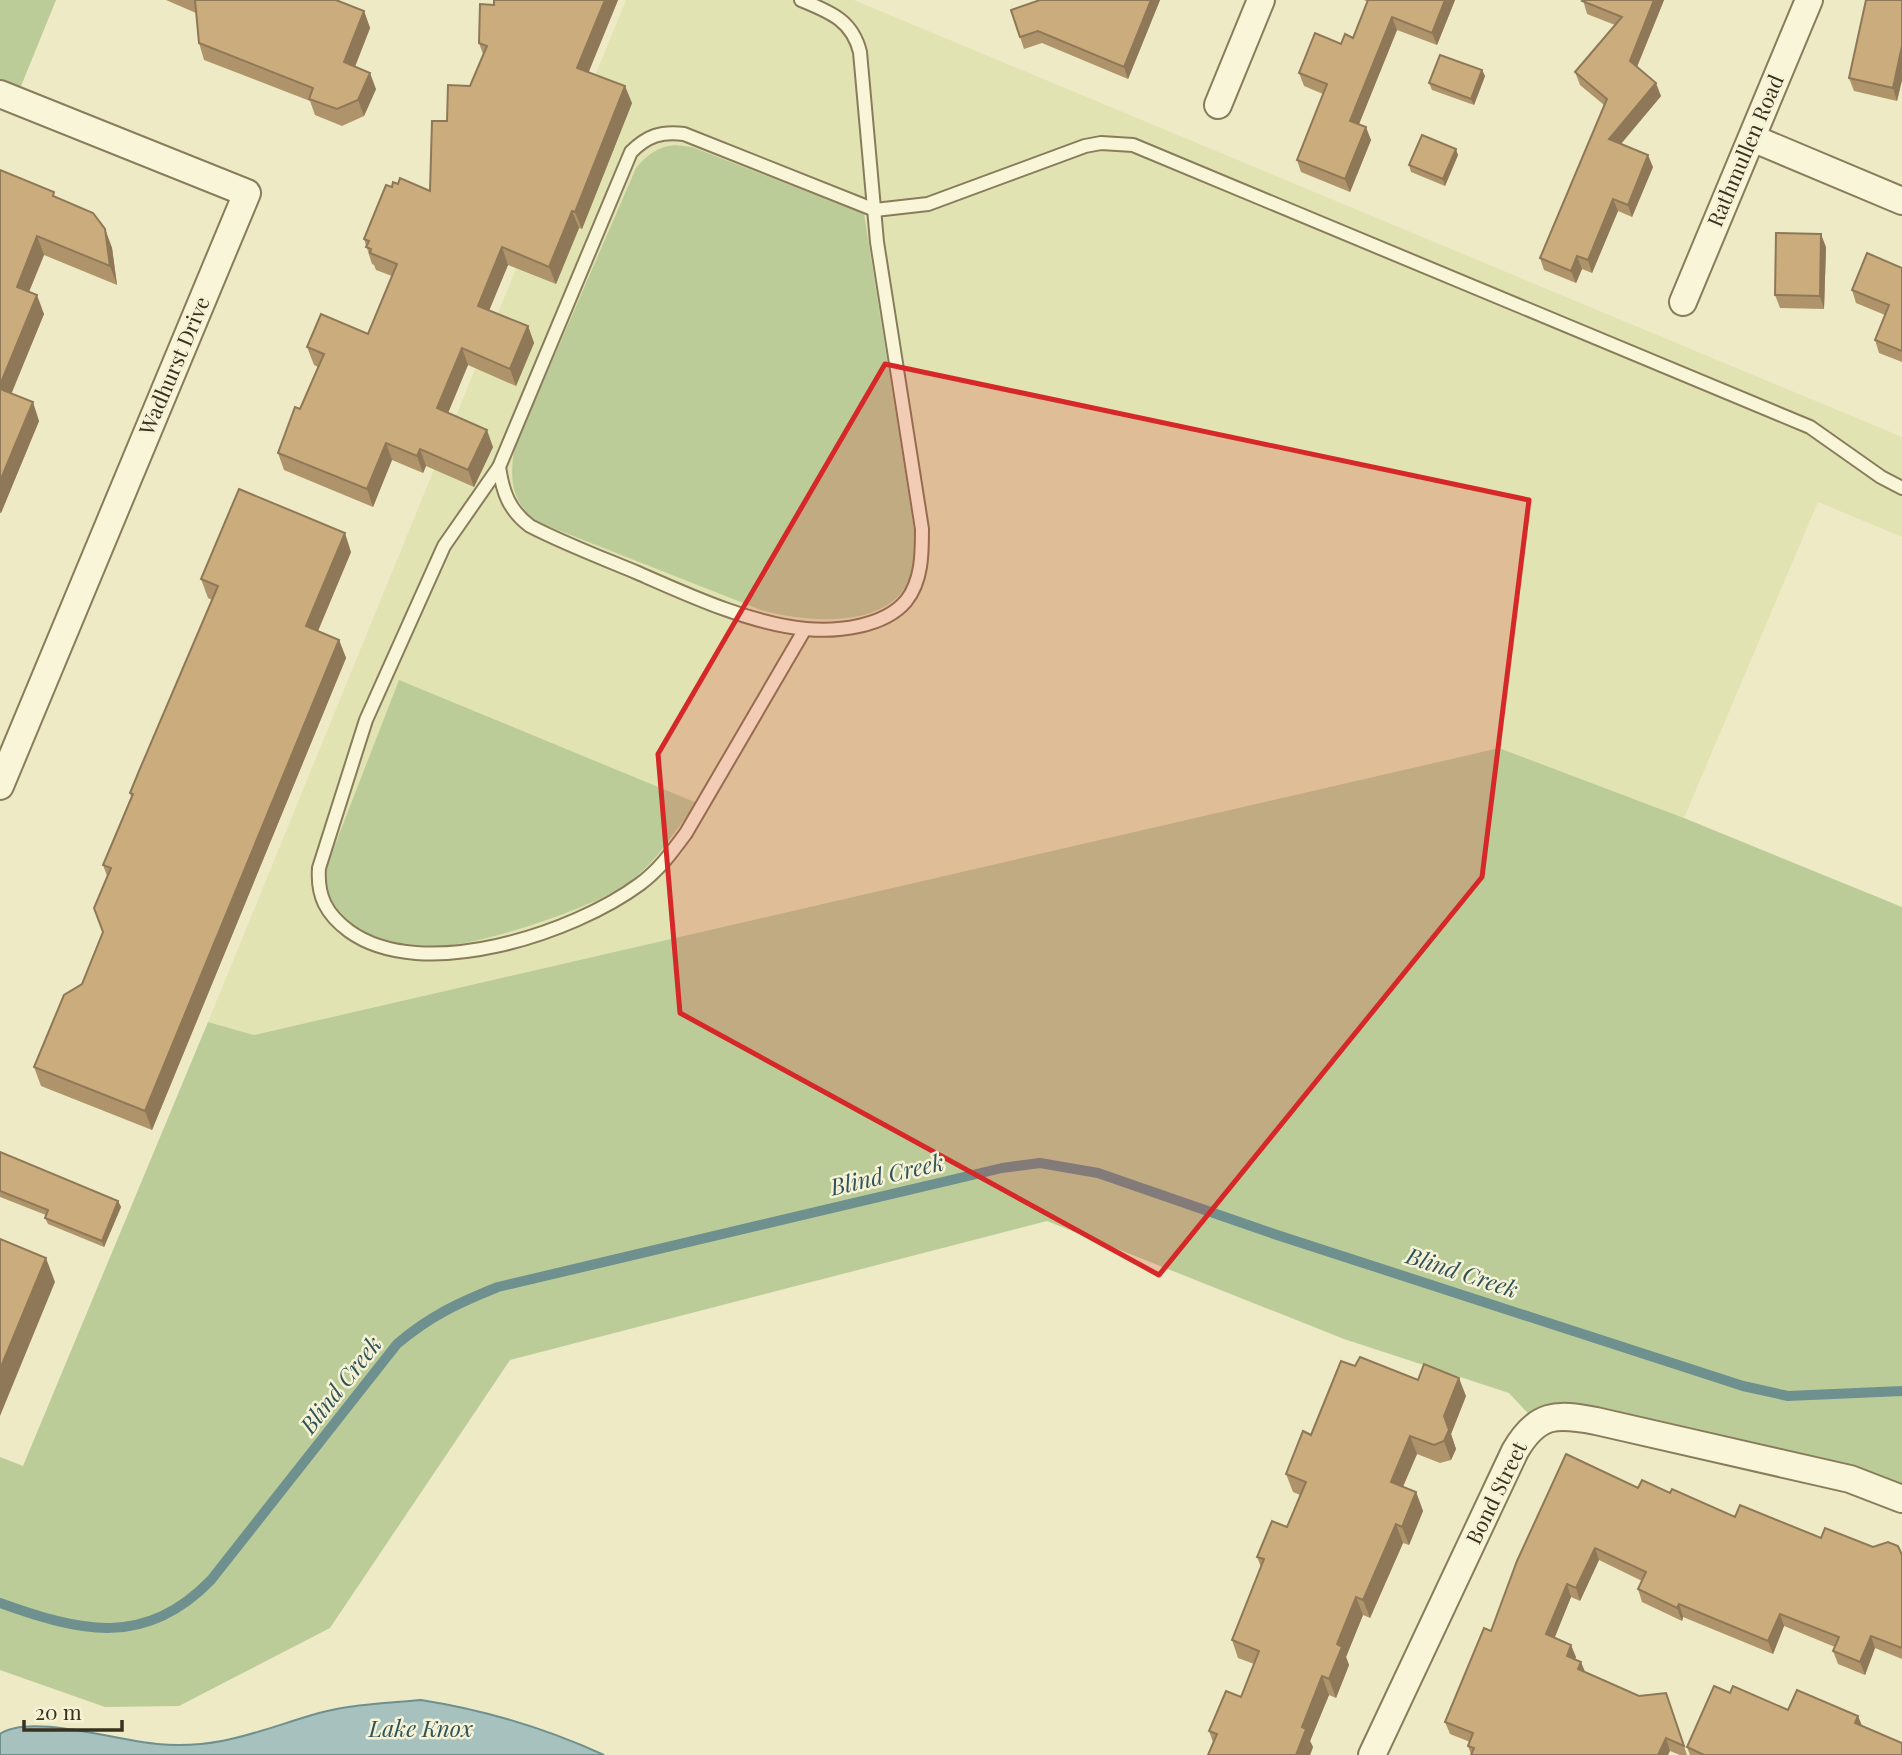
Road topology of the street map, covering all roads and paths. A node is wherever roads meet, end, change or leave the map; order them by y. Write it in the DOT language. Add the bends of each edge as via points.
graph roads {
  1 [pos="802,0"];
  2 [pos="1261,0"];
  3 [pos="1809,0"];
  4 [pos="0,94"];
  5 [pos="1218,104"];
  6 [pos="1752,138"];
  7 [pos="1902,201"];
  8 [pos="875,210"];
  9 [pos="1683,302"];
  10 [pos="499,467"];
  11 [pos="1902,488"];
  12 [pos="805,629"];
  13 [pos="0,786"];
  14 [pos="1902,1499"];
  15 [pos="1372,1755"];
  1 -- 8 [label="lane" via="844,20 858,42"];
  2 -- 5 [label="street"];
  3 -- 6 [label="street, Rathmullen Road"];
  4 -- 13 [label="street, Wadhurst Drive" via="247,193"];
  6 -- 7 [label="street"];
  6 -- 9 [label="street, Rathmullen Road"];
  8 -- 10 [label="lane" via="684,134 660,133 641,142 631,152"];
  8 -- 11 [label="lane" via="928,204 1085,146 1133,145 1810,427"];
  8 -- 12 [label="lane" via="920,511 921,568 906,601 892,614 853,626"];
  10 -- 12 [label="lane" via="510,507 530,526 713,605"];
  10 -- 12 [label="lane" via="444,546 366,720 322,851 318,885 322,901 353,934 402,951 476,950 569,921 639,884 686,833"];
  14 -- 15 [label="street, Bond Street" via="1850,1479 1596,1421 1553,1416 1537,1423 1515,1451"];
}
